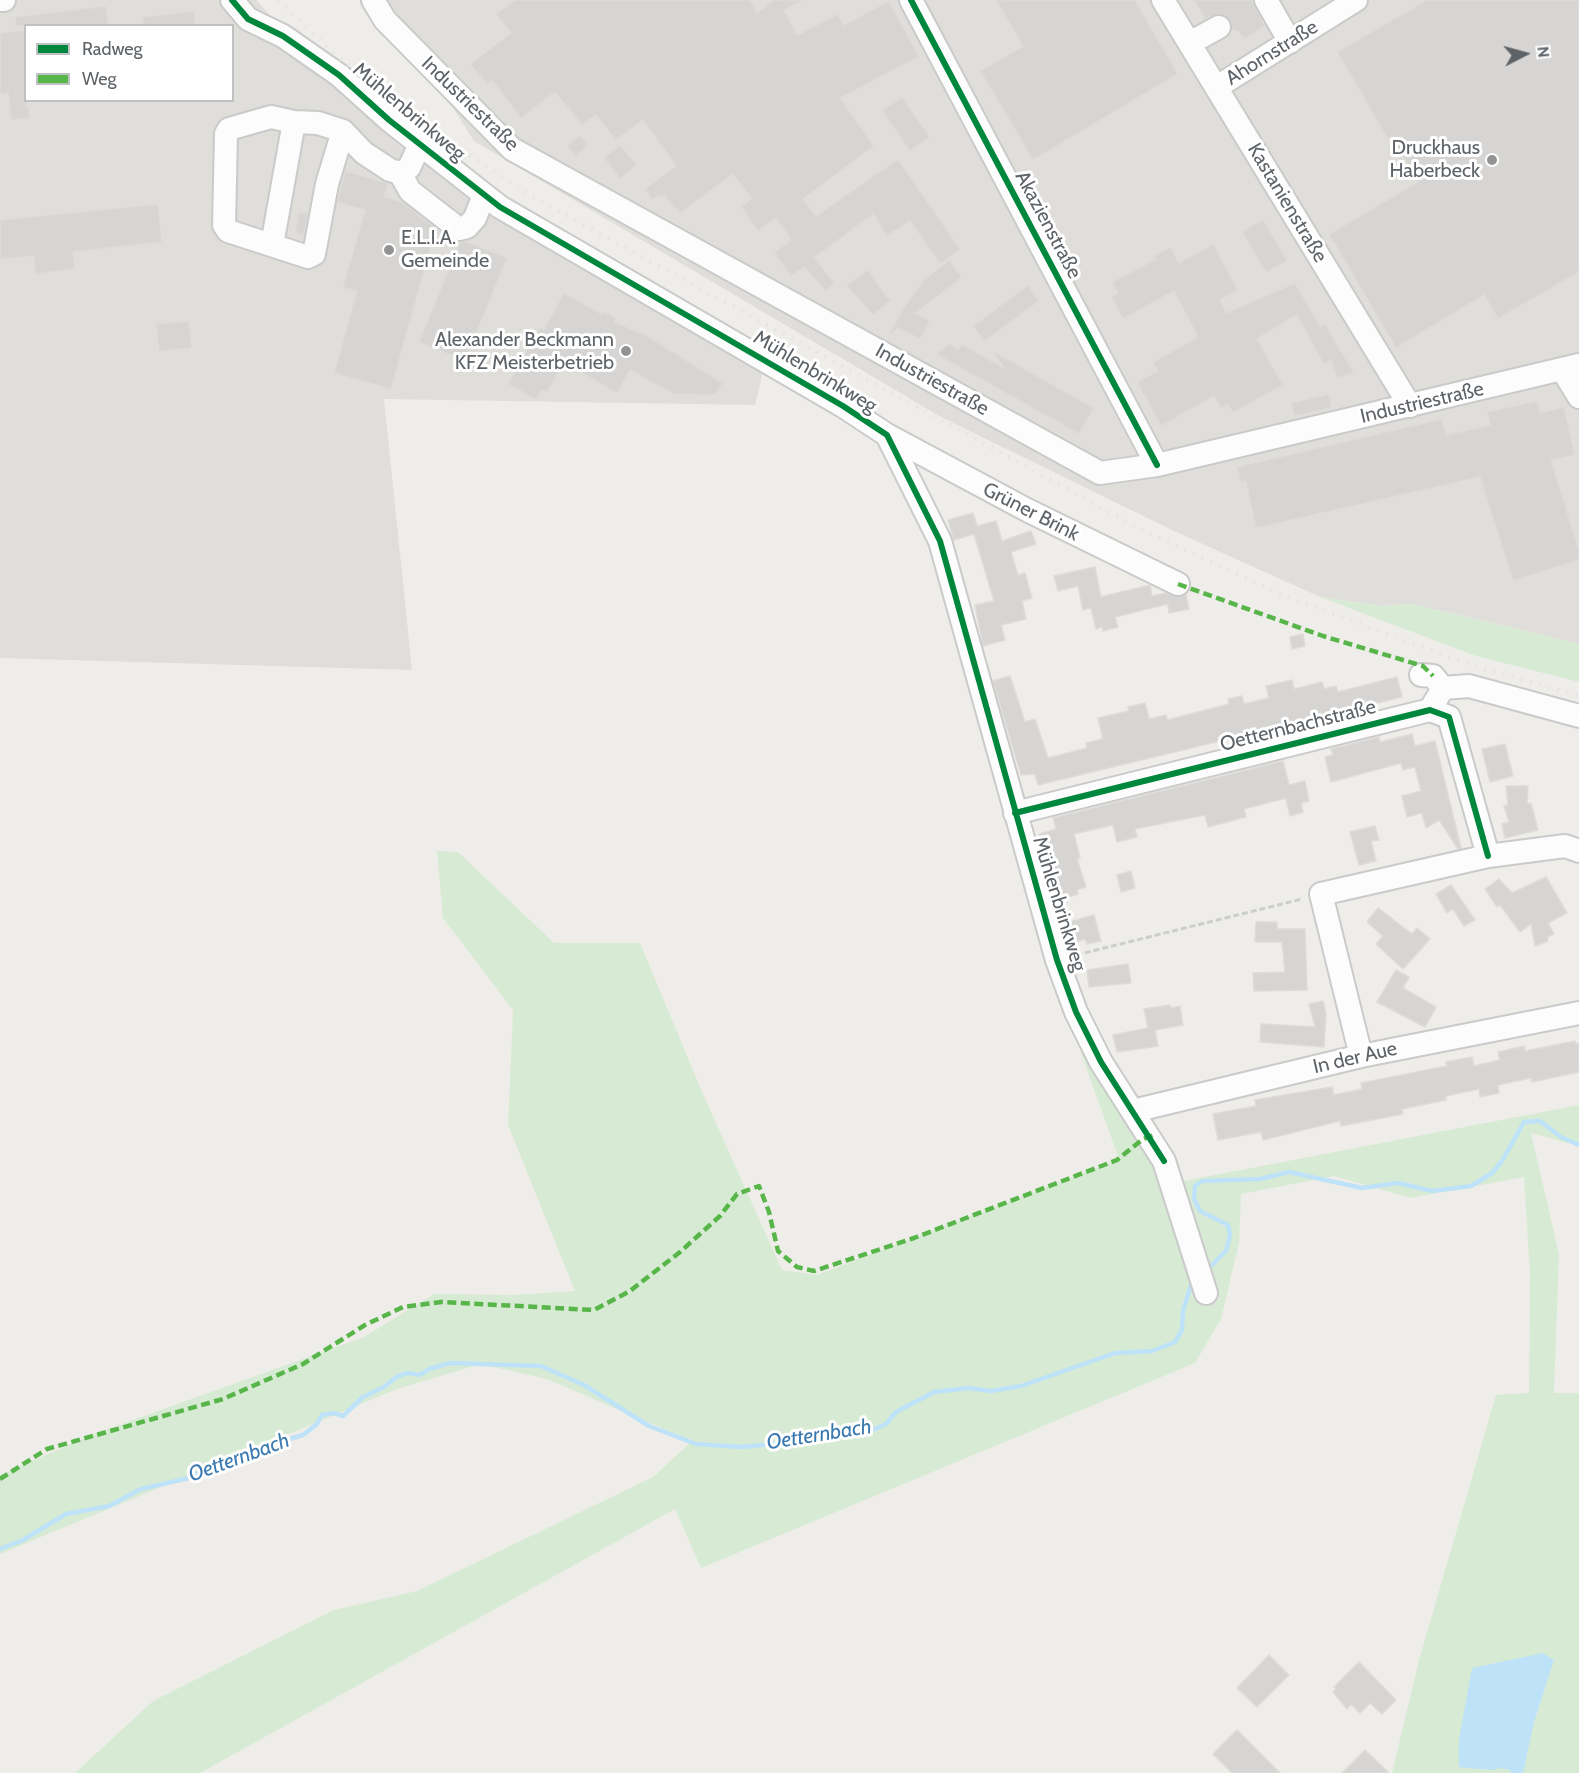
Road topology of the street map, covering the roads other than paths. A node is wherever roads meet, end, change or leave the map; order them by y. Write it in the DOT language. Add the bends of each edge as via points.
graph roads {
  1 [pos="232,0"];
  2 [pos="373,0"];
  3 [pos="911,0"];
  4 [pos="1163,0"];
  5 [pos="1266,0"];
  6 [pos="1356,0"];
  7 [pos="1220,27"];
  8 [pos="1290,42"];
  9 [pos="1190,43"];
  10 [pos="1217,87"];
  11 [pos="294,122"];
  12 [pos="342,131"];
  13 [pos="420,144"];
  14 [pos="400,173"];
  15 [pos="484,195"];
  16 [pos="272,245"];
  17 [pos="1571,367"];
  18 [pos="1579,397"];
  19 [pos="1410,406"];
  20 [pos="887,435"];
  21 [pos="1157,465"];
  22 [pos="1178,584"];
  23 [pos="1421,675"];
  24 [pos="1443,688"];
  25 [pos="1430,710"];
  26 [pos="1579,716"];
  27 [pos="1015,813"];
  28 [pos="1579,851"];
  29 [pos="1488,856"];
  30 [pos="1579,1013"];
  31 [pos="1361,1056"];
  32 [pos="1133,1111"];
  33 [pos="1206,1293"];
  1 -- 13 [label="street, Mühlenbrinkweg" via="248,19 283,36 339,75"];
  2 -- 21 [label="street, Industriestraße" via="385,20 512,149 1100,472"];
  3 -- 21 [label="street, Akazienstraße"];
  4 -- 9 [label="street, Kastanienstraße"];
  5 -- 8 [label="street"];
  6 -- 8 [label="street, Ahornstraße"];
  7 -- 9 [label="street"];
  8 -- 10 [label="street, Ahornstraße"];
  9 -- 10 [label="street, Kastanienstraße"];
  10 -- 19 [label="street, Kastanienstraße"];
  11 -- 12 [label="street" via="318,123"];
  11 -- 16 [label="street"];
  11 -- 16 [label="street" via="271,117 229,129 226,134 224,225 228,231"];
  12 -- 14 [label="street" via="364,153"];
  12 -- 16 [label="street" via="314,254 308,257"];
  13 -- 14 [label="street" via="409,168"];
  13 -- 15 [label="street, Mühlenbrinkweg"];
  14 -- 15 [label="street" via="410,191 459,229 476,218"];
  15 -- 20 [label="street, Mühlenbrinkweg"];
  17 -- 18 [label="street"];
  17 -- 19 [label="street, Industriestraße"];
  19 -- 21 [label="street, Industriestraße"];
  20 -- 22 [label="street, Grüner Brink"];
  20 -- 27 [label="street, Mühlenbrinkweg" via="940,541"];
  23 -- 24 [label="street" via="1433,676"];
  24 -- 25 [label="street"];
  24 -- 26 [label="street" via="1469,686"];
  25 -- 27 [label="street, Oetternbachstraße"];
  25 -- 29 [label="street" via="1449,717"];
  27 -- 32 [label="street, Mühlenbrinkweg" via="1076,1012 1101,1062"];
  28 -- 29 [label="street" via="1565,846"];
  29 -- 31 [label="street" via="1321,894"];
  30 -- 31 [label="street, In der Aue"];
  31 -- 32 [label="street, In der Aue"];
  32 -- 33 [label="street, Mühlenbrinkweg" via="1164,1161"];
}
